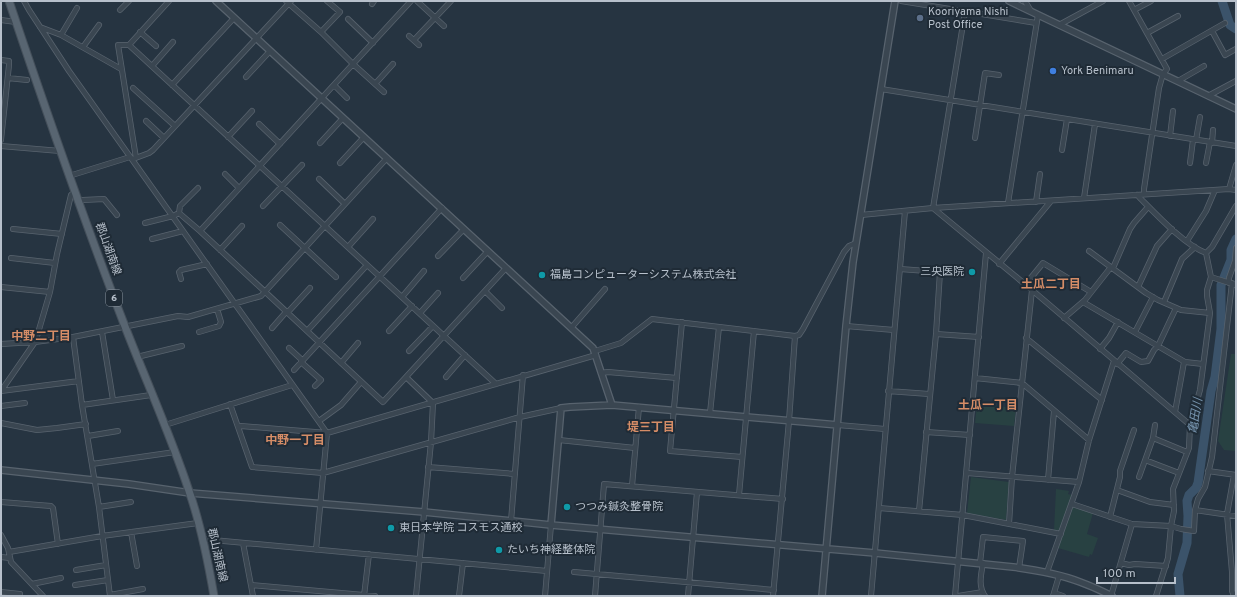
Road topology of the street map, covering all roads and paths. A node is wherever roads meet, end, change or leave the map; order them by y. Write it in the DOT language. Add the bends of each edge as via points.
graph roads {
  1 [pos="9,1"];
  2 [pos="24,1"];
  3 [pos="129,1"];
  4 [pos="169,1"];
  5 [pos="216,1"];
  6 [pos="327,1"];
  7 [pos="411,1"];
  8 [pos="417,1"];
  9 [pos="450,1"];
  10 [pos="895,1"];
  11 [pos="901,1"];
  12 [pos="1009,1"];
  13 [pos="1025,1"];
  14 [pos="1103,1"];
  15 [pos="1129,1"];
  16 [pos="1151,1"];
  17 [pos="288,2"];
  18 [pos="77,8"];
  19 [pos="120,10"];
  20 [pos="1134,10"];
  21 [pos="1030,11"];
  22 [pos="965,12"];
  23 [pos="1038,15"];
  24 [pos="1178,16"];
  25 [pos="234,18"];
  26 [pos="435,18"];
  27 [pos="348,19"];
  28 [pos="1,20"];
  29 [pos="16,22"];
  30 [pos="1036,23"];
  31 [pos="1225,23"];
  32 [pos="99,25"];
  33 [pos="1059,25"];
  34 [pos="444,26"];
  35 [pos="40,27"];
  36 [pos="1212,31"];
  37 [pos="140,32"];
  38 [pos="321,32"];
  39 [pos="1147,33"];
  40 [pos="61,35"];
  41 [pos="409,36"];
  42 [pos="256,38"];
  43 [pos="414,40"];
  44 [pos="173,42"];
  45 [pos="373,43"];
  46 [pos="129,45"];
  47 [pos="419,45"];
  48 [pos="156,46"];
  49 [pos="83,47"];
  50 [pos="1236,49"];
  51 [pos="270,50"];
  52 [pos="1162,59"];
  53 [pos="1,60"];
  54 [pos="353,64"];
  55 [pos="393,64"];
  56 [pos="152,66"];
  57 [pos="1204,66"];
  58 [pos="121,69"];
  59 [pos="1163,74"];
  60 [pos="999,75"];
  61 [pos="246,77"];
  62 [pos="8,78"];
  63 [pos="27,80"];
  64 [pos="1178,81"];
  65 [pos="1236,81"];
  66 [pos="375,84"];
  67 [pos="172,85"];
  68 [pos="334,85"];
  69 [pos="133,88"];
  70 [pos="881,89"];
  71 [pos="384,92"];
  72 [pos="1208,96"];
  73 [pos="322,98"];
  74 [pos="347,98"];
  75 [pos="950,100"];
  76 [pos="980,104"];
  77 [pos="194,106"];
  78 [pos="1236,109"];
  79 [pos="252,111"];
  80 [pos="1022,111"];
  81 [pos="1174,111"];
  82 [pos="1200,117"];
  83 [pos="344,118"];
  84 [pos="1067,119"];
  85 [pos="146,121"];
  86 [pos="259,124"];
  87 [pos="1095,124"];
  88 [pos="175,126"];
  89 [pos="1213,130"];
  90 [pos="1152,133"];
  91 [pos="1170,136"];
  92 [pos="228,137"];
  93 [pos="364,137"];
  94 [pos="164,138"];
  95 [pos="975,138"];
  96 [pos="1,140"];
  97 [pos="1195,140"];
  98 [pos="1211,142"];
  99 [pos="320,143"];
  100 [pos="280,144"];
  101 [pos="1,146"];
  102 [pos="1236,146"];
  103 [pos="1062,150"];
  104 [pos="60,151"];
  105 [pos="132,158"];
  106 [pos="388,158"];
  107 [pos="340,163"];
  108 [pos="1190,163"];
  109 [pos="1206,163"];
  110 [pos="302,165"];
  111 [pos="1236,165"];
  112 [pos="260,166"];
  113 [pos="225,174"];
  114 [pos="1040,174"];
  115 [pos="69,176"];
  116 [pos="318,179"];
  117 [pos="282,186"];
  118 [pos="198,188"];
  119 [pos="239,188"];
  120 [pos="1229,189"];
  121 [pos="1215,190"];
  122 [pos="1236,190"];
  123 [pos="75,192"];
  124 [pos="1144,194"];
  125 [pos="1137,195"];
  126 [pos="1084,198"];
  127 [pos="1051,201"];
  128 [pos="79,202"];
  129 [pos="1036,202"];
  130 [pos="1008,203"];
  131 [pos="345,204"];
  132 [pos="263,206"];
  133 [pos="1236,206"];
  134 [pos="1148,207"];
  135 [pos="442,208"];
  136 [pos="933,208"];
  137 [pos="905,211"];
  138 [pos="180,213"];
  139 [pos="117,215"];
  140 [pos="861,215"];
  141 [pos="172,216"];
  142 [pos="373,219"];
  143 [pos="145,224"];
  144 [pos="280,225"];
  145 [pos="242,226"];
  146 [pos="325,226"];
  147 [pos="14,229"];
  148 [pos="464,229"];
  149 [pos="1172,229"];
  150 [pos="183,231"];
  151 [pos="200,231"];
  152 [pos="62,234"];
  153 [pos="152,239"];
  154 [pos="1187,241"];
  155 [pos="856,243"];
  156 [pos="348,247"];
  157 [pos="1195,247"];
  158 [pos="304,248"];
  159 [pos="1236,248"];
  160 [pos="220,250"];
  161 [pos="488,251"];
  162 [pos="1089,252"];
  163 [pos="986,253"];
  164 [pos="1206,253"];
  165 [pos="438,256"];
  166 [pos="11,258"];
  167 [pos="55,263"];
  168 [pos="207,264"];
  169 [pos="999,264"];
  170 [pos="367,265"];
  171 [pos="506,268"];
  172 [pos="1112,268"];
  173 [pos="900,269"];
  174 [pos="424,271"];
  175 [pos="380,276"];
  176 [pos="336,277"];
  177 [pos="1211,277"];
  178 [pos="463,278"];
  179 [pos="181,279"];
  180 [pos="1231,283"];
  181 [pos="1025,285"];
  182 [pos="1,287"];
  183 [pos="1138,287"];
  184 [pos="310,288"];
  185 [pos="605,289"];
  186 [pos="1032,290"];
  187 [pos="485,291"];
  188 [pos="50,292"];
  189 [pos="264,292"];
  190 [pos="1091,292"];
  191 [pos="438,293"];
  192 [pos="402,297"];
  193 [pos="1153,297"];
  194 [pos="1084,302"];
  195 [pos="1164,302"];
  196 [pos="236,304"];
  197 [pos="412,306"];
  198 [pos="502,308"];
  199 [pos="1176,308"];
  200 [pos="218,309"];
  201 [pos="286,312"];
  202 [pos="1210,313"];
  203 [pos="420,314"];
  204 [pos="1064,318"];
  205 [pos="682,322"];
  206 [pos="1118,322"];
  207 [pos="433,326"];
  208 [pos="846,326"];
  209 [pos="125,327"];
  210 [pos="720,327"];
  211 [pos="272,328"];
  212 [pos="571,328"];
  213 [pos="894,330"];
  214 [pos="307,331"];
  215 [pos="389,331"];
  216 [pos="754,331"];
  217 [pos="102,332"];
  218 [pos="199,332"];
  219 [pos="1135,332"];
  220 [pos="936,334"];
  221 [pos="444,336"];
  222 [pos="795,336"];
  223 [pos="73,337"];
  224 [pos="979,337"];
  225 [pos="1026,338"];
  226 [pos="35,342"];
  227 [pos="319,342"];
  228 [pos="358,343"];
  229 [pos="1,344"];
  230 [pos="182,346"];
  231 [pos="1158,346"];
  232 [pos="289,348"];
  233 [pos="1100,349"];
  234 [pos="409,351"];
  235 [pos="595,353"];
  236 [pos="465,355"];
  237 [pos="137,357"];
  238 [pos="302,361"];
  239 [pos="1116,362"];
  240 [pos="1184,362"];
  241 [pos="341,363"];
  242 [pos="1204,364"];
  243 [pos="294,370"];
  244 [pos="602,373"];
  245 [pos="523,375"];
  246 [pos="406,377"];
  247 [pos="446,377"];
  248 [pos="677,378"];
  249 [pos="975,378"];
  250 [pos="79,381"];
  251 [pos="361,382"];
  252 [pos="1022,383"];
  253 [pos="496,384"];
  254 [pos="292,385"];
  255 [pos="315,386"];
  256 [pos="1,391"];
  257 [pos="888,391"];
  258 [pos="930,394"];
  259 [pos="151,395"];
  260 [pos="113,400"];
  261 [pos="1102,400"];
  262 [pos="25,403"];
  263 [pos="433,403"];
  264 [pos="230,404"];
  265 [pos="82,405"];
  266 [pos="612,405"];
  267 [pos="1,406"];
  268 [pos="639,407"];
  269 [pos="561,408"];
  270 [pos="674,410"];
  271 [pos="1054,411"];
  272 [pos="1175,412"];
  273 [pos="710,413"];
  274 [pos="746,416"];
  275 [pos="520,417"];
  276 [pos="318,421"];
  277 [pos="789,421"];
  278 [pos="1,423"];
  279 [pos="86,424"];
  280 [pos="165,425"];
  281 [pos="838,425"];
  282 [pos="1155,425"];
  283 [pos="1190,425"];
  284 [pos="238,426"];
  285 [pos="885,429"];
  286 [pos="1134,430"];
  287 [pos="118,431"];
  288 [pos="926,432"];
  289 [pos="327,433"];
  290 [pos="970,435"];
  291 [pos="88,436"];
  292 [pos="1153,438"];
  293 [pos="559,440"];
  294 [pos="1089,440"];
  295 [pos="430,442"];
  296 [pos="635,448"];
  297 [pos="175,452"];
  298 [pos="1187,452"];
  299 [pos="742,457"];
  300 [pos="1145,460"];
  301 [pos="92,464"];
  302 [pos="428,467"];
  303 [pos="1,470"];
  304 [pos="1208,471"];
  305 [pos="324,473"];
  306 [pos="967,473"];
  307 [pos="1179,473"];
  308 [pos="515,474"];
  309 [pos="1235,475"];
  310 [pos="1012,477"];
  311 [pos="1139,477"];
  312 [pos="1048,480"];
  313 [pos="94,481"];
  314 [pos="1079,482"];
  315 [pos="632,486"];
  316 [pos="1117,490"];
  317 [pos="190,492"];
  318 [pos="697,492"];
  319 [pos="739,495"];
  320 [pos="783,499"];
  321 [pos="1,502"];
  322 [pos="131,502"];
  323 [pos="321,504"];
  324 [pos="1072,504"];
  325 [pos="1174,506"];
  326 [pos="98,507"];
  327 [pos="879,508"];
  328 [pos="1195,510"];
  329 [pos="919,511"];
  330 [pos="424,512"];
  331 [pos="1227,514"];
  332 [pos="962,515"];
  333 [pos="1236,516"];
  334 [pos="1110,517"];
  335 [pos="511,521"];
  336 [pos="198,523"];
  337 [pos="1008,524"];
  338 [pos="1132,524"];
  339 [pos="551,525"];
  340 [pos="1171,526"];
  341 [pos="600,529"];
  342 [pos="131,532"];
  343 [pos="1061,534"];
  344 [pos="1,535"];
  345 [pos="102,536"];
  346 [pos="693,537"];
  347 [pos="202,539"];
  348 [pos="243,543"];
  349 [pos="58,544"];
  350 [pos="778,545"];
  351 [pos="316,550"];
  352 [pos="827,550"];
  353 [pos="9,552"];
  354 [pos="875,553"];
  355 [pos="369,554"];
  356 [pos="1,557"];
  357 [pos="10,558"];
  358 [pos="419,559"];
  359 [pos="958,561"];
  360 [pos="463,563"];
  361 [pos="981,563"];
  362 [pos="1120,563"];
  363 [pos="106,565"];
  364 [pos="137,566"];
  365 [pos="1166,566"];
  366 [pos="1019,568"];
  367 [pos="76,570"];
  368 [pos="548,570"];
  369 [pos="574,572"];
  370 [pos="1047,572"];
  371 [pos="597,575"];
  372 [pos="1060,576"];
  373 [pos="61,578"];
  374 [pos="108,580"];
  375 [pos="689,583"];
  376 [pos="32,584"];
  377 [pos="75,585"];
  378 [pos="250,585"];
  379 [pos="143,589"];
  380 [pos="292,589"];
  381 [pos="774,590"];
  382 [pos="1,592"];
  383 [pos="317,593"];
  384 [pos="20,594"];
  385 [pos="984,594"];
  386 [pos="110,595"];
  387 [pos="364,595"];
  388 [pos="1054,595"];
  389 [pos="43,596"];
  390 [pos="214,596"];
  391 [pos="253,596"];
  392 [pos="292,596"];
  393 [pos="375,596"];
  394 [pos="416,596"];
  395 [pos="459,596"];
  396 [pos="545,596"];
  397 [pos="595,596"];
  398 [pos="688,596"];
  399 [pos="773,596"];
  400 [pos="822,596"];
  401 [pos="871,596"];
  402 [pos="956,596"];
  403 [pos="1063,596"];
  404 [pos="1112,596"];
  405 [pos="1156,596"];
  406 [pos="1234,596"];
  1 -- 29 [label="main road, 郡山湖南線 / 6"];
  2 -- 35 [label="street"];
  3 -- 19 [label="street"];
  4 -- 37 [label="street"];
  5 -- 25 [label="street"];
  6 -- 38 [label="street" via="340,12"];
  7 -- 45 [label="street"];
  8 -- 26 [label="street"];
  9 -- 26 [label="street"];
  10 -- 70 [label="street"];
  11 -- 22 [label="street"];
  12 -- 21 [label="street"];
  13 -- 21 [label="street"];
  14 -- 33 [label="street"];
  15 -- 20 [label="street"];
  16 -- 20 [label="street"];
  17 -- 38 [label="street"];
  17 -- 42 [label="street"];
  18 -- 40 [label="street"];
  20 -- 39 [label="street"];
  21 -- 23 [label="street"];
  22 -- 30 [label="street"];
  22 -- 75 [label="street"];
  23 -- 30 [label="street"];
  23 -- 33 [label="street"];
  24 -- 39 [label="street"];
  25 -- 42 [label="street"];
  25 -- 67 [label="street"];
  26 -- 34 [label="street"];
  26 -- 43 [label="street"];
  27 -- 45 [label="street"];
  28 -- 29 [label="street"];
  29 -- 104 [label="main road, 郡山湖南線 / 6"];
  30 -- 80 [label="street"];
  31 -- 36 [label="street"];
  32 -- 49 [label="street"];
  33 -- 59 [label="street"];
  35 -- 40 [label="street"];
  35 -- 105 [label="street"];
  36 -- 50 [label="street" via="1225,55"];
  36 -- 52 [label="street"];
  37 -- 46 [label="street"];
  37 -- 48 [label="street"];
  38 -- 54 [label="street"];
  39 -- 52 [label="street"];
  40 -- 49 [label="street"];
  41 -- 43 [label="street"];
  42 -- 51 [label="street"];
  42 -- 77 [label="street"];
  43 -- 47 [label="street"];
  44 -- 56 [label="street"];
  45 -- 54 [label="street"];
  46 -- 56 [label="street"];
  46 -- 58 [label="street" via="118,45"];
  49 -- 58 [label="street"];
  51 -- 61 [label="street"];
  51 -- 73 [label="street"];
  52 -- 59 [label="street" via="1167,69"];
  53 -- 62 [label="street" via="9,61"];
  54 -- 66 [label="street"];
  54 -- 68 [label="street"];
  55 -- 66 [label="street"];
  56 -- 67 [label="street"];
  57 -- 64 [label="street"];
  58 -- 105 [label="street"];
  59 -- 64 [label="street"];
  59 -- 90 [label="street"];
  60 -- 76 [label="street" via="985,73"];
  62 -- 63 [label="street"];
  62 -- 96 [label="street"];
  64 -- 72 [label="street"];
  65 -- 72 [label="street"];
  66 -- 71 [label="street"];
  67 -- 77 [label="street"];
  68 -- 73 [label="street"];
  68 -- 74 [label="street"];
  69 -- 88 [label="street"];
  70 -- 75 [label="street"];
  70 -- 140 [label="street"];
  72 -- 78 [label="street"];
  73 -- 83 [label="street"];
  73 -- 100 [label="street"];
  75 -- 76 [label="street"];
  75 -- 136 [label="street"];
  76 -- 80 [label="street"];
  76 -- 95 [label="street"];
  77 -- 88 [label="street"];
  77 -- 92 [label="street"];
  79 -- 92 [label="street"];
  80 -- 84 [label="street"];
  80 -- 130 [label="street"];
  81 -- 91 [label="street"];
  82 -- 97 [label="street"];
  83 -- 93 [label="street"];
  83 -- 99 [label="street"];
  84 -- 87 [label="street"];
  84 -- 103 [label="street"];
  85 -- 94 [label="street"];
  86 -- 100 [label="street"];
  87 -- 90 [label="street"];
  87 -- 126 [label="street"];
  88 -- 94 [label="street"];
  89 -- 98 [label="street"];
  90 -- 91 [label="street"];
  90 -- 124 [label="street"];
  91 -- 97 [label="street"];
  92 -- 112 [label="street"];
  93 -- 106 [label="street"];
  93 -- 107 [label="street"];
  94 -- 105 [label="street" via="149,153"];
  97 -- 98 [label="street"];
  97 -- 108 [label="street"];
  98 -- 102 [label="street"];
  98 -- 109 [label="street"];
  100 -- 112 [label="street"];
  101 -- 104 [label="street"];
  104 -- 115 [label="main road, 郡山湖南線 / 6"];
  105 -- 115 [label="street"];
  105 -- 141 [label="street"];
  106 -- 131 [label="street"];
  106 -- 135 [label="street"];
  110 -- 117 [label="street"];
  111 -- 120 [label="street"];
  112 -- 117 [label="street"];
  112 -- 119 [label="street"];
  113 -- 119 [label="street"];
  114 -- 129 [label="street"];
  115 -- 123 [label="main road, 郡山湖南線 / 6"];
  116 -- 131 [label="street"];
  117 -- 132 [label="street"];
  117 -- 146 [label="street"];
  118 -- 138 [label="street" via="180,206"];
  119 -- 151 [label="street"];
  120 -- 121 [label="street"];
  120 -- 122 [label="street"];
  121 -- 124 [label="street"];
  121 -- 154 [label="street" via="1206,212"];
  123 -- 128 [label="main road, 郡山湖南線 / 6"];
  123 -- 152 [label="street"];
  124 -- 125 [label="street"];
  125 -- 126 [label="street"];
  125 -- 134 [label="street"];
  126 -- 127 [label="street"];
  127 -- 129 [label="street"];
  127 -- 169 [label="street"];
  128 -- 139 [label="street" via="104,200"];
  128 -- 209 [label="main road, 郡山湖南線 / 6"];
  129 -- 130 [label="street"];
  130 -- 136 [label="street"];
  131 -- 146 [label="street"];
  133 -- 164 [label="street"];
  134 -- 149 [label="street"];
  134 -- 172 [label="street" via="1130,228"];
  135 -- 148 [label="street"];
  135 -- 175 [label="street"];
  136 -- 137 [label="street"];
  136 -- 163 [label="street"];
  137 -- 140 [label="street"];
  137 -- 173 [label="street"];
  138 -- 141 [label="street"];
  138 -- 151 [label="street"];
  140 -- 155 [label="street"];
  141 -- 143 [label="street"];
  141 -- 150 [label="street"];
  142 -- 156 [label="street"];
  144 -- 158 [label="street"];
  145 -- 160 [label="street"];
  146 -- 156 [label="street"];
  146 -- 158 [label="street"];
  147 -- 152 [label="street"];
  148 -- 161 [label="street"];
  148 -- 165 [label="street"];
  149 -- 154 [label="street"];
  149 -- 183 [label="street" via="1157,246"];
  150 -- 153 [label="street"];
  150 -- 168 [label="street"];
  151 -- 160 [label="street"];
  152 -- 167 [label="street"];
  154 -- 157 [label="street"];
  155 -- 208 [label="street"];
  155 -- 222 [label="street" via="844,252 803,329"];
  156 -- 170 [label="street"];
  157 -- 164 [label="street"];
  157 -- 195 [label="street" via="1182,259"];
  158 -- 176 [label="street"];
  158 -- 189 [label="street"];
  159 -- 180 [label="street" via="1236,261 1230,275"];
  160 -- 189 [label="street"];
  161 -- 171 [label="street"];
  161 -- 178 [label="street"];
  162 -- 172 [label="street"];
  163 -- 169 [label="street"];
  163 -- 224 [label="street"];
  164 -- 177 [label="street"];
  166 -- 167 [label="street"];
  167 -- 188 [label="street"];
  168 -- 179 [label="street" via="181,270"];
  168 -- 196 [label="street"];
  169 -- 181 [label="street"];
  170 -- 175 [label="street"];
  170 -- 214 [label="street"];
  171 -- 187 [label="street"];
  171 -- 212 [label="street"];
  172 -- 183 [label="street"];
  172 -- 190 [label="street"];
  173 -- 213 [label="street"];
  173 -- 220 [label="street" via="940,272"];
  174 -- 192 [label="street"];
  175 -- 192 [label="street"];
  175 -- 227 [label="street"];
  177 -- 180 [label="street"];
  177 -- 202 [label="street" via="1207,290"];
  180 -- 304 [label="street" via="1212,457"];
  181 -- 186 [label="street"];
  181 -- 190 [label="street" via="1043,263"];
  182 -- 188 [label="street"];
  183 -- 193 [label="street"];
  184 -- 201 [label="street"];
  185 -- 212 [label="street"];
  186 -- 204 [label="street"];
  186 -- 225 [label="street"];
  187 -- 198 [label="street"];
  187 -- 221 [label="street"];
  188 -- 226 [label="street"];
  189 -- 196 [label="street" via="259,297"];
  189 -- 201 [label="street"];
  190 -- 194 [label="street"];
  191 -- 203 [label="street"];
  192 -- 197 [label="street"];
  193 -- 195 [label="street"];
  193 -- 219 [label="street"];
  194 -- 204 [label="street"];
  194 -- 206 [label="street"];
  195 -- 199 [label="street"];
  196 -- 200 [label="street"];
  196 -- 254 [label="street"];
  197 -- 203 [label="street"];
  197 -- 215 [label="street"];
  199 -- 202 [label="street"];
  199 -- 231 [label="street"];
  200 -- 209 [label="street" via="188,317 178,316"];
  200 -- 218 [label="street" via="221,322 219,326"];
  201 -- 211 [label="street"];
  201 -- 214 [label="street"];
  202 -- 242 [label="street"];
  203 -- 207 [label="street"];
  204 -- 233 [label="street"];
  205 -- 210 [label="street"];
  205 -- 235 [label="street" via="652,319 621,343"];
  205 -- 248 [label="street"];
  206 -- 219 [label="street"];
  206 -- 233 [label="street"];
  207 -- 221 [label="street"];
  207 -- 234 [label="street"];
  208 -- 213 [label="street"];
  208 -- 281 [label="street"];
  209 -- 217 [label="street"];
  209 -- 237 [label="main road, 郡山湖南線 / 6"];
  210 -- 216 [label="street"];
  210 -- 273 [label="street"];
  212 -- 235 [label="street" via="593,348"];
  213 -- 257 [label="street"];
  214 -- 227 [label="street"];
  216 -- 222 [label="street"];
  216 -- 274 [label="street"];
  217 -- 223 [label="street"];
  217 -- 260 [label="street"];
  219 -- 231 [label="street"];
  220 -- 224 [label="street"];
  220 -- 258 [label="street"];
  221 -- 236 [label="street"];
  221 -- 246 [label="street"];
  222 -- 277 [label="street"];
  223 -- 226 [label="street"];
  223 -- 250 [label="street"];
  224 -- 249 [label="street"];
  225 -- 252 [label="street"];
  225 -- 261 [label="street"];
  226 -- 229 [label="street"];
  226 -- 256 [label="street"];
  227 -- 238 [label="street"];
  227 -- 241 [label="street"];
  228 -- 241 [label="street"];
  230 -- 237 [label="street"];
  231 -- 239 [label="street" via="1148,361 1142,362 1126,353"];
  231 -- 240 [label="street"];
  232 -- 238 [label="street"];
  233 -- 239 [label="street"];
  235 -- 244 [label="street"];
  235 -- 245 [label="street"];
  236 -- 247 [label="street"];
  236 -- 253 [label="street"];
  237 -- 259 [label="main road, 郡山湖南線 / 6"];
  238 -- 243 [label="street"];
  238 -- 255 [label="street" via="321,380"];
  239 -- 261 [label="street"];
  239 -- 272 [label="street"];
  240 -- 242 [label="street"];
  240 -- 272 [label="street"];
  241 -- 251 [label="street"];
  242 -- 283 [label="street"];
  244 -- 248 [label="street"];
  244 -- 266 [label="street"];
  245 -- 253 [label="street"];
  245 -- 275 [label="street"];
  246 -- 251 [label="street" via="383,402"];
  246 -- 263 [label="street"];
  248 -- 270 [label="street"];
  249 -- 252 [label="street"];
  249 -- 290 [label="street"];
  250 -- 256 [label="street"];
  250 -- 265 [label="street"];
  251 -- 276 [label="street" via="342,405"];
  252 -- 271 [label="street"];
  252 -- 310 [label="street"];
  253 -- 263 [label="street"];
  254 -- 264 [label="street"];
  254 -- 276 [label="street"];
  257 -- 258 [label="street"];
  257 -- 285 [label="street"];
  258 -- 288 [label="street"];
  259 -- 260 [label="street"];
  259 -- 280 [label="main road, 郡山湖南線 / 6"];
  260 -- 265 [label="street"];
  261 -- 294 [label="street"];
  262 -- 267 [label="street"];
  263 -- 289 [label="street"];
  263 -- 295 [label="street"];
  264 -- 280 [label="street"];
  264 -- 284 [label="street"];
  265 -- 279 [label="street"];
  266 -- 268 [label="street"];
  266 -- 269 [label="street"];
  268 -- 270 [label="street"];
  268 -- 296 [label="street"];
  269 -- 275 [label="street"];
  269 -- 293 [label="street"];
  270 -- 273 [label="street"];
  270 -- 299 [label="street" via="670,451"];
  271 -- 294 [label="street"];
  271 -- 312 [label="street"];
  272 -- 283 [label="street"];
  273 -- 274 [label="street"];
  274 -- 277 [label="street"];
  274 -- 299 [label="street"];
  275 -- 295 [label="street"];
  275 -- 308 [label="street"];
  276 -- 289 [label="street"];
  277 -- 281 [label="street"];
  277 -- 320 [label="street"];
  278 -- 279 [label="street" via="36,430"];
  279 -- 291 [label="street"];
  280 -- 297 [label="main road, 郡山湖南線 / 6"];
  281 -- 285 [label="street"];
  281 -- 352 [label="street"];
  282 -- 292 [label="street"];
  283 -- 298 [label="street"];
  284 -- 289 [label="street"];
  284 -- 305 [label="street" via="252,467"];
  285 -- 327 [label="street"];
  286 -- 316 [label="street" via="1120,471"];
  287 -- 291 [label="street"];
  288 -- 290 [label="street"];
  288 -- 329 [label="street"];
  289 -- 305 [label="street"];
  290 -- 306 [label="street"];
  291 -- 301 [label="street"];
  292 -- 298 [label="street"];
  292 -- 300 [label="street"];
  293 -- 296 [label="street"];
  293 -- 339 [label="street"];
  294 -- 314 [label="street"];
  295 -- 302 [label="street"];
  295 -- 305 [label="street"];
  296 -- 315 [label="street"];
  297 -- 301 [label="street"];
  297 -- 317 [label="main road, 郡山湖南線 / 6"];
  298 -- 307 [label="street"];
  299 -- 319 [label="street"];
  300 -- 307 [label="street"];
  300 -- 311 [label="street"];
  301 -- 313 [label="street"];
  302 -- 308 [label="street"];
  302 -- 330 [label="street"];
  303 -- 313 [label="street"];
  304 -- 309 [label="street"];
  304 -- 328 [label="street" via="1205,487"];
  305 -- 323 [label="street"];
  306 -- 310 [label="street"];
  306 -- 332 [label="street"];
  307 -- 325 [label="street" via="1173,489"];
  308 -- 335 [label="street"];
  309 -- 331 [label="street"];
  310 -- 312 [label="street"];
  310 -- 337 [label="street"];
  312 -- 314 [label="street"];
  313 -- 317 [label="street"];
  313 -- 326 [label="street"];
  314 -- 324 [label="street"];
  315 -- 318 [label="street"];
  315 -- 341 [label="street" via="604,484"];
  316 -- 325 [label="street" via="1150,502"];
  316 -- 334 [label="street"];
  317 -- 323 [label="street"];
  317 -- 336 [label="main road, 郡山湖南線 / 6"];
  318 -- 319 [label="street"];
  318 -- 346 [label="street"];
  319 -- 320 [label="street"];
  320 -- 350 [label="street"];
  321 -- 349 [label="street" via="51,506"];
  322 -- 326 [label="street"];
  323 -- 330 [label="street"];
  323 -- 351 [label="street"];
  324 -- 334 [label="street"];
  324 -- 343 [label="street"];
  325 -- 340 [label="street"];
  326 -- 345 [label="street"];
  327 -- 329 [label="street"];
  327 -- 354 [label="street"];
  328 -- 331 [label="street"];
  328 -- 340 [label="street" via="1194,531"];
  329 -- 332 [label="street"];
  330 -- 335 [label="street"];
  330 -- 358 [label="street"];
  331 -- 333 [label="street"];
  331 -- 406 [label="street"];
  332 -- 337 [label="street"];
  332 -- 359 [label="street"];
  334 -- 338 [label="street"];
  335 -- 339 [label="street"];
  336 -- 342 [label="street"];
  336 -- 347 [label="main road, 郡山湖南線 / 6"];
  337 -- 343 [label="street"];
  338 -- 340 [label="street"];
  338 -- 362 [label="street"];
  339 -- 341 [label="street"];
  339 -- 368 [label="street"];
  340 -- 365 [label="street"];
  341 -- 346 [label="street"];
  341 -- 371 [label="street"];
  342 -- 345 [label="street"];
  342 -- 364 [label="street"];
  343 -- 370 [label="street"];
  344 -- 353 [label="street"];
  345 -- 349 [label="street"];
  345 -- 363 [label="street"];
  346 -- 350 [label="street"];
  346 -- 375 [label="street"];
  347 -- 348 [label="street"];
  347 -- 390 [label="main road, 郡山湖南線 / 6"];
  348 -- 351 [label="street"];
  348 -- 378 [label="street"];
  349 -- 353 [label="street"];
  350 -- 352 [label="street"];
  350 -- 381 [label="street"];
  351 -- 355 [label="street"];
  352 -- 354 [label="street"];
  352 -- 400 [label="street"];
  353 -- 357 [label="street"];
  354 -- 359 [label="street"];
  354 -- 401 [label="street"];
  355 -- 358 [label="street"];
  355 -- 387 [label="street"];
  356 -- 357 [label="street"];
  357 -- 376 [label="street"];
  358 -- 360 [label="street"];
  358 -- 394 [label="street"];
  359 -- 361 [label="street"];
  359 -- 402 [label="street"];
  360 -- 368 [label="street"];
  360 -- 395 [label="street"];
  361 -- 366 [label="street"];
  361 -- 366 [label="street" via="983,537 1023,542"];
  361 -- 385 [label="street" via="980,584"];
  362 -- 365 [label="street"];
  362 -- 404 [label="street"];
  363 -- 367 [label="street"];
  363 -- 374 [label="street"];
  365 -- 405 [label="street"];
  366 -- 370 [label="street"];
  368 -- 396 [label="street"];
  369 -- 371 [label="street"];
  370 -- 372 [label="street"];
  371 -- 375 [label="street"];
  371 -- 397 [label="street"];
  372 -- 388 [label="street"];
  372 -- 404 [label="street"];
  373 -- 376 [label="street"];
  374 -- 377 [label="street"];
  374 -- 386 [label="street"];
  375 -- 381 [label="street"];
  375 -- 398 [label="street"];
  376 -- 389 [label="street"];
  378 -- 380 [label="street"];
  378 -- 391 [label="street"];
  379 -- 386 [label="street"];
  380 -- 383 [label="street"];
  380 -- 392 [label="street"];
  381 -- 399 [label="street"];
  382 -- 384 [label="street"];
  383 -- 387 [label="street"];
  385 -- 402 [label="street"];
  387 -- 393 [label="street"];
  388 -- 403 [label="street"];
}
